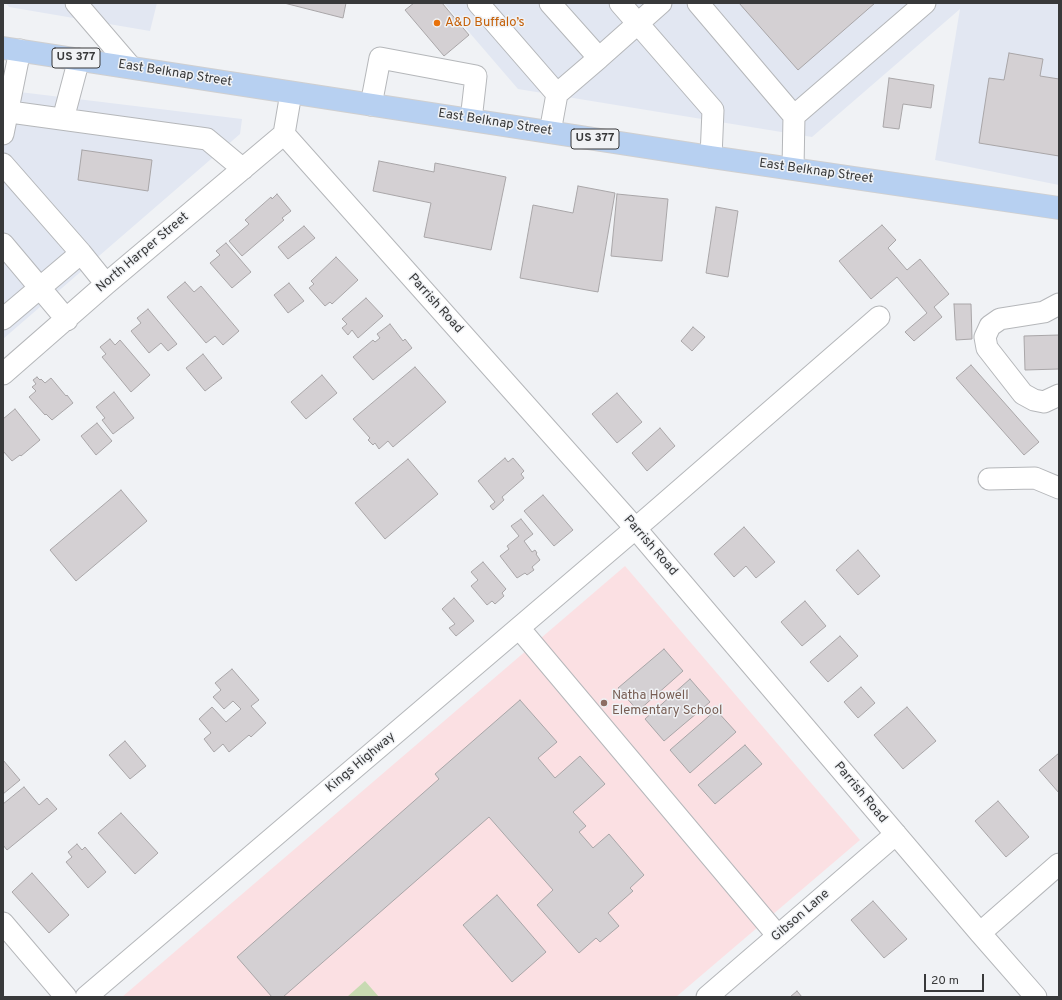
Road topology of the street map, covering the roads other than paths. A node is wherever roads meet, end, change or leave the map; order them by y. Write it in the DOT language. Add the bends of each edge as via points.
graph roads {
  1 [pos="76,3"];
  2 [pos="478,3"];
  3 [pos="550,3"];
  4 [pos="620,3"];
  5 [pos="661,3"];
  6 [pos="698,3"];
  7 [pos="924,3"];
  8 [pos="638,24"];
  9 [pos="3,34"];
  10 [pos="12,49"];
  11 [pos="599,58"];
  12 [pos="79,59"];
  13 [pos="131,67"];
  14 [pos="291,93"];
  15 [pos="557,94"];
  16 [pos="371,104"];
  17 [pos="5,111"];
  18 [pos="794,116"];
  19 [pos="63,119"];
  20 [pos="471,120"];
  21 [pos="550,132"];
  22 [pos="3,134"];
  23 [pos="284,134"];
  24 [pos="711,157"];
  25 [pos="3,164"];
  26 [pos="793,168"];
  27 [pos="243,169"];
  28 [pos="1059,208"];
  29 [pos="3,244"];
  30 [pos="81,253"];
  31 [pos="106,284"];
  32 [pos="40,288"];
  33 [pos="1059,304"];
  34 [pos="879,317"];
  35 [pos="3,319"];
  36 [pos="67,320"];
  37 [pos="3,374"];
  38 [pos="1059,395"];
  39 [pos="989,479"];
  40 [pos="1059,488"];
  41 [pos="636,529"];
  42 [pos="519,628"];
  43 [pos="896,834"];
  44 [pos="1059,864"];
  45 [pos="3,923"];
  46 [pos="980,933"];
  47 [pos="778,936"];
  48 [pos="66,997"];
  49 [pos="86,997"];
  50 [pos="707,997"];
  51 [pos="1036,997"];
  1 -- 13 [label="street"];
  2 -- 15 [label="street"];
  3 -- 11 [label="street"];
  4 -- 8 [label="street"];
  5 -- 8 [label="street"];
  6 -- 18 [label="street"];
  7 -- 18 [label="street"];
  8 -- 11 [label="street"];
  8 -- 24 [label="street" via="713,110"];
  9 -- 10 [label="main road"];
  10 -- 12 [label="main road, East Belknap Street / US 377"];
  10 -- 17 [label="street"];
  11 -- 15 [label="street"];
  12 -- 13 [label="main road, East Belknap Street / US 377"];
  12 -- 19 [label="street"];
  13 -- 14 [label="main road, East Belknap Street / US 377"];
  14 -- 16 [label="main road, East Belknap Street / US 377"];
  14 -- 23 [label="street"];
  15 -- 21 [label="street"];
  16 -- 20 [label="main road, East Belknap Street / US 377"];
  16 -- 20 [label="street" via="380,58 476,76"];
  17 -- 19 [label="street"];
  17 -- 22 [label="street"];
  18 -- 26 [label="street"];
  19 -- 27 [label="street" via="206,139"];
  20 -- 21 [label="main road, East Belknap Street / US 377"];
  21 -- 24 [label="main road, East Belknap Street / US 377"];
  23 -- 27 [label="street, North Harper Street"];
  23 -- 41 [label="street, Parrish Road"];
  24 -- 26 [label="main road, East Belknap Street / US 377"];
  25 -- 30 [label="street"];
  26 -- 28 [label="main road, East Belknap Street / US 377"];
  27 -- 31 [label="street, North Harper Street"];
  29 -- 32 [label="street"];
  30 -- 31 [label="street"];
  30 -- 32 [label="street"];
  31 -- 36 [label="street, North Harper Street"];
  32 -- 35 [label="street"];
  32 -- 36 [label="street"];
  33 -- 38 [label="street" via="1044,312 1000,320 990,326 986,337 987,348 1023,394 1044,402"];
  34 -- 41 [label="street, Kings Highway"];
  36 -- 37 [label="street, North Harper Street"];
  39 -- 40 [label="street" via="1035,478"];
  41 -- 42 [label="street, Kings Highway"];
  41 -- 43 [label="street, Parrish Road"];
  42 -- 47 [label="street"];
  42 -- 49 [label="street, Kings Highway"];
  43 -- 46 [label="street, Parrish Road"];
  43 -- 47 [label="street, Gibson Lane"];
  44 -- 46 [label="street"];
  45 -- 48 [label="street"];
  46 -- 51 [label="street, Parrish Road"];
  47 -- 50 [label="street, Gibson Lane"];
}
